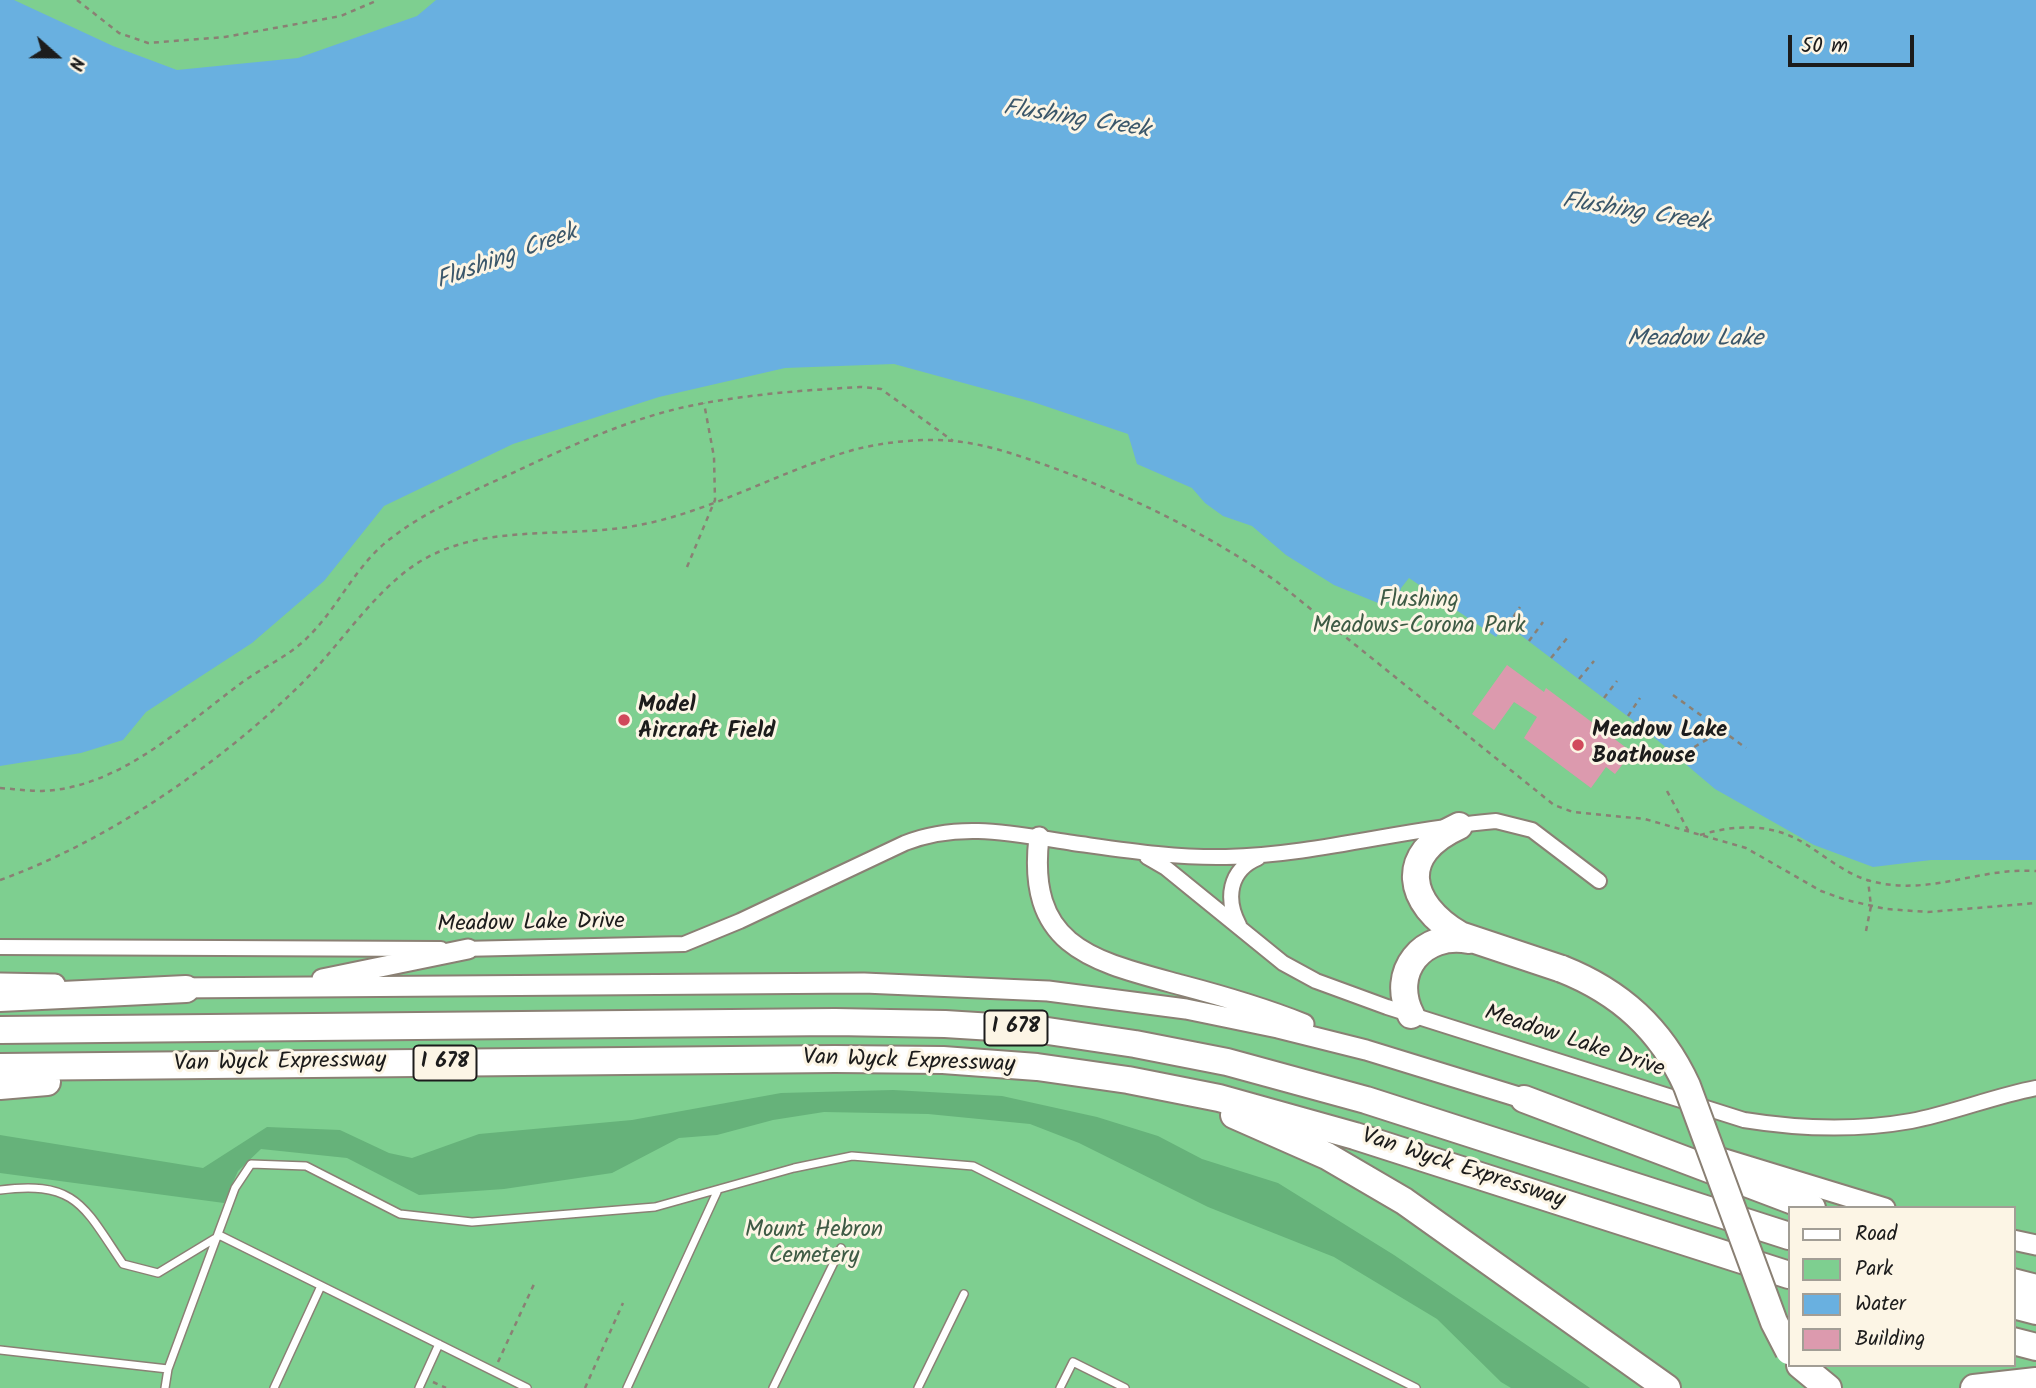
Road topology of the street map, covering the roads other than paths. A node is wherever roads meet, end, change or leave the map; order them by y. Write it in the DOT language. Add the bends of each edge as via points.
graph roads {
  1 [pos="1459,826"];
  2 [pos="1038,837"];
  3 [pos="1139,853"];
  4 [pos="1269,854"];
  5 [pos="1599,881"];
  6 [pos="1245,932"];
  7 [pos="1471,940"];
  8 [pos="0,947"];
  9 [pos="468,949"];
  10 [pos="0,983"];
  11 [pos="186,989"];
  12 [pos="265,989"];
  13 [pos="0,998"];
  14 [pos="1411,1015"];
  15 [pos="0,1030"];
  16 [pos="1366,1050"];
  17 [pos="213,1065"];
  18 [pos="0,1067"];
  19 [pos="0,1086"];
  20 [pos="2036,1088"];
  21 [pos="1175,1089"];
  22 [pos="1524,1099"];
  23 [pos="0,1190"];
  24 [pos="717,1192"];
  25 [pos="1807,1206"];
  26 [pos="1878,1206"];
  27 [pos="219,1235"];
  28 [pos="1787,1235"];
  29 [pos="2015,1240"];
  30 [pos="2036,1245"];
  31 [pos="841,1248"];
  32 [pos="1787,1274"];
  33 [pos="2015,1283"];
  34 [pos="321,1286"];
  35 [pos="2036,1288"];
  36 [pos="964,1294"];
  37 [pos="2015,1306"];
  38 [pos="2036,1311"];
  39 [pos="2015,1342"];
  40 [pos="439,1344"];
  41 [pos="1787,1347"];
  42 [pos="2036,1347"];
  43 [pos="0,1350"];
  44 [pos="1802,1367"];
  45 [pos="168,1369"];
  46 [pos="2036,1381"];
  47 [pos="165,1388"];
  48 [pos="274,1388"];
  49 [pos="419,1388"];
  50 [pos="527,1388"];
  51 [pos="627,1388"];
  52 [pos="773,1388"];
  53 [pos="918,1388"];
  54 [pos="1060,1388"];
  55 [pos="1125,1388"];
  56 [pos="1416,1388"];
  57 [pos="1667,1388"];
  58 [pos="1828,1388"];
  59 [pos="1974,1388"];
  1 -- 4 [label="street, Meadow Lake Drive"];
  1 -- 5 [label="street, Meadow Lake Drive" via="1496,821 1523,826"];
  1 -- 7 [label="highway" via="1440,835 1422,852 1417,888 1443,923"];
  2 -- 3 [label="street, Meadow Lake Drive"];
  2 -- 9 [label="street, Meadow Lake Drive" via="980,830 923,835 684,944"];
  2 -- 16 [label="street" via="1041,899 1055,926 1082,951 1122,969 1269,1010"];
  3 -- 4 [label="street, Meadow Lake Drive" via="1209,858"];
  3 -- 6 [label="street, Meadow Lake Drive" via="1166,868"];
  4 -- 6 [label="street" via="1244,866 1232,883 1230,904"];
  6 -- 14 [label="street, Meadow Lake Drive" via="1299,973"];
  7 -- 14 [label="highway" via="1436,940 1416,956 1403,984"];
  7 -- 41 [label="highway, bridge" via="1592,982 1648,1025 1686,1086"];
  8 -- 9 [label="street, Meadow Lake Drive"];
  9 -- 12 [label="street"];
  10 -- 11 [label="street"];
  11 -- 12 [label="street"];
  11 -- 13 [label="highway"];
  12 -- 16 [label="street" via="850,983 1002,988 1186,1009"];
  14 -- 20 [label="street, Meadow Lake Drive" via="1744,1121 1783,1126 1833,1129 1913,1121"];
  15 -- 28 [label="highway, Van Wyck Expressway / I 678" via="835,1022 1041,1030 1147,1046 1273,1073"];
  16 -- 22 [label="street"];
  17 -- 18 [label="highway, Van Wyck Expressway / I 678"];
  17 -- 19 [label="highway"];
  17 -- 21 [label="highway, Van Wyck Expressway / I 678" via="899,1059 1037,1067"];
  21 -- 32 [label="highway, Van Wyck Expressway / I 678" via="1355,1136"];
  21 -- 57 [label="highway" via="1327,1156 1384,1189"];
  22 -- 25 [label="highway"];
  22 -- 26 [label="street"];
  23 -- 27 [label="lane" via="29,1186 69,1195 89,1214 123,1264 158,1273"];
  24 -- 27 [label="lane" via="655,1207 472,1222 400,1214 306,1166 251,1164 235,1188"];
  24 -- 51 [label="lane"];
  24 -- 56 [label="lane" via="852,1156 973,1166"];
  27 -- 34 [label="lane"];
  27 -- 45 [label="lane"];
  29 -- 30 [label="street"];
  31 -- 52 [label="lane"];
  33 -- 35 [label="highway"];
  34 -- 40 [label="lane"];
  34 -- 48 [label="lane"];
  36 -- 53 [label="lane"];
  37 -- 38 [label="highway"];
  39 -- 42 [label="highway"];
  40 -- 49 [label="lane"];
  40 -- 50 [label="lane"];
  43 -- 45 [label="lane"];
  44 -- 58 [label="highway"];
  45 -- 47 [label="lane"];
  46 -- 59 [label="highway"];
  54 -- 55 [label="lane" via="1073,1362"];
}
